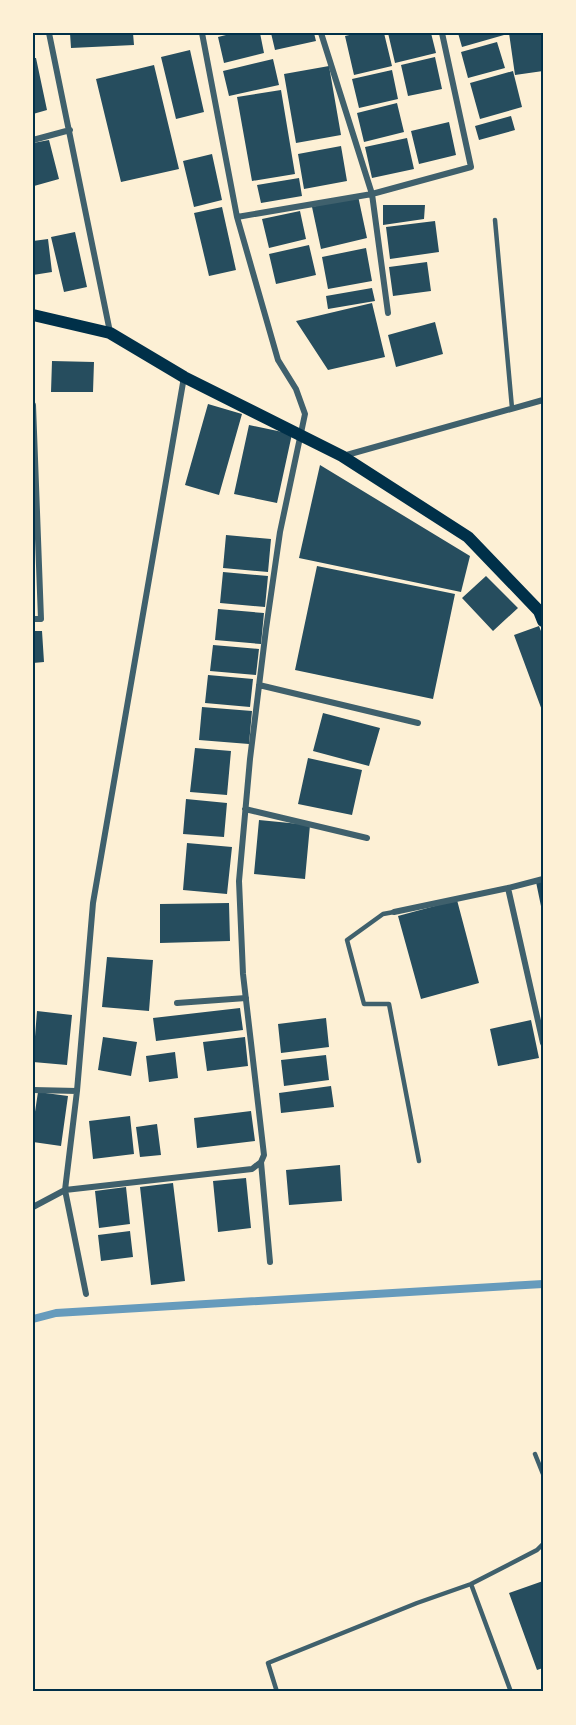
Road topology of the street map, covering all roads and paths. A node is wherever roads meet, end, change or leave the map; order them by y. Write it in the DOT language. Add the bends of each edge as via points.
graph roads {
  1 [pos="49,33"];
  2 [pos="202,33"];
  3 [pos="321,33"];
  4 [pos="442,33"];
  5 [pos="70,130"];
  6 [pos="33,140"];
  7 [pos="372,194"];
  8 [pos="237,217"];
  9 [pos="495,220"];
  10 [pos="388,313"];
  11 [pos="33,315"];
  12 [pos="110,333"];
  13 [pos="184,377"];
  14 [pos="543,400"];
  15 [pos="33,405"];
  16 [pos="512,408"];
  17 [pos="302,435"];
  18 [pos="342,456"];
  19 [pos="33,619"];
  20 [pos="543,621"];
  21 [pos="259,685"];
  22 [pos="418,723"];
  23 [pos="245,809"];
  24 [pos="367,838"];
  25 [pos="543,879"];
  26 [pos="508,888"];
  27 [pos="394,912"];
  28 [pos="246,998"];
  29 [pos="177,1003"];
  30 [pos="543,1043"];
  31 [pos="33,1090"];
  32 [pos="76,1091"];
  33 [pos="419,1161"];
  34 [pos="261,1162"];
  35 [pos="65,1190"];
  36 [pos="33,1207"];
  37 [pos="270,1262"];
  38 [pos="86,1294"];
  39 [pos="536,1454"];
  40 [pos="543,1474"];
  41 [pos="543,1544"];
  42 [pos="471,1584"];
  43 [pos="277,1692"];
  44 [pos="511,1692"];
  1 -- 5 [label="street"];
  2 -- 8 [label="street"];
  3 -- 7 [label="street"];
  4 -- 7 [label="street" via="471,167"];
  5 -- 6 [label="street"];
  5 -- 12 [label="street"];
  7 -- 8 [label="street"];
  7 -- 10 [label="street"];
  8 -- 17 [label="street" via="278,360 296,389 305,414"];
  9 -- 16 [label="lane"];
  11 -- 12 [label="main road"];
  12 -- 13 [label="main road"];
  13 -- 17 [label="main road"];
  13 -- 32 [label="street" via="93,903"];
  14 -- 16 [label="street"];
  15 -- 19 [label="street" via="41,619"];
  16 -- 18 [label="street"];
  17 -- 18 [label="main road"];
  17 -- 21 [label="street" via="280,532"];
  18 -- 20 [label="main road" via="468,537 539,611"];
  21 -- 22 [label="street"];
  21 -- 23 [label="street"];
  23 -- 24 [label="street"];
  23 -- 28 [label="street" via="239,881"];
  25 -- 26 [label="street"];
  26 -- 27 [label="street"];
  26 -- 30 [label="street"];
  27 -- 33 [label="lane" via="383,914 347,940 364,1004 389,1004"];
  28 -- 29 [label="street"];
  28 -- 34 [label="street" via="264,1148"];
  31 -- 32 [label="street"];
  32 -- 35 [label="street"];
  34 -- 35 [label="street" via="252,1169"];
  34 -- 37 [label="street"];
  35 -- 36 [label="street"];
  35 -- 38 [label="street"];
  39 -- 40 [label="lane"];
  41 -- 42 [label="lane"];
  42 -- 43 [label="lane" via="268,1663"];
  42 -- 44 [label="lane"];
}
